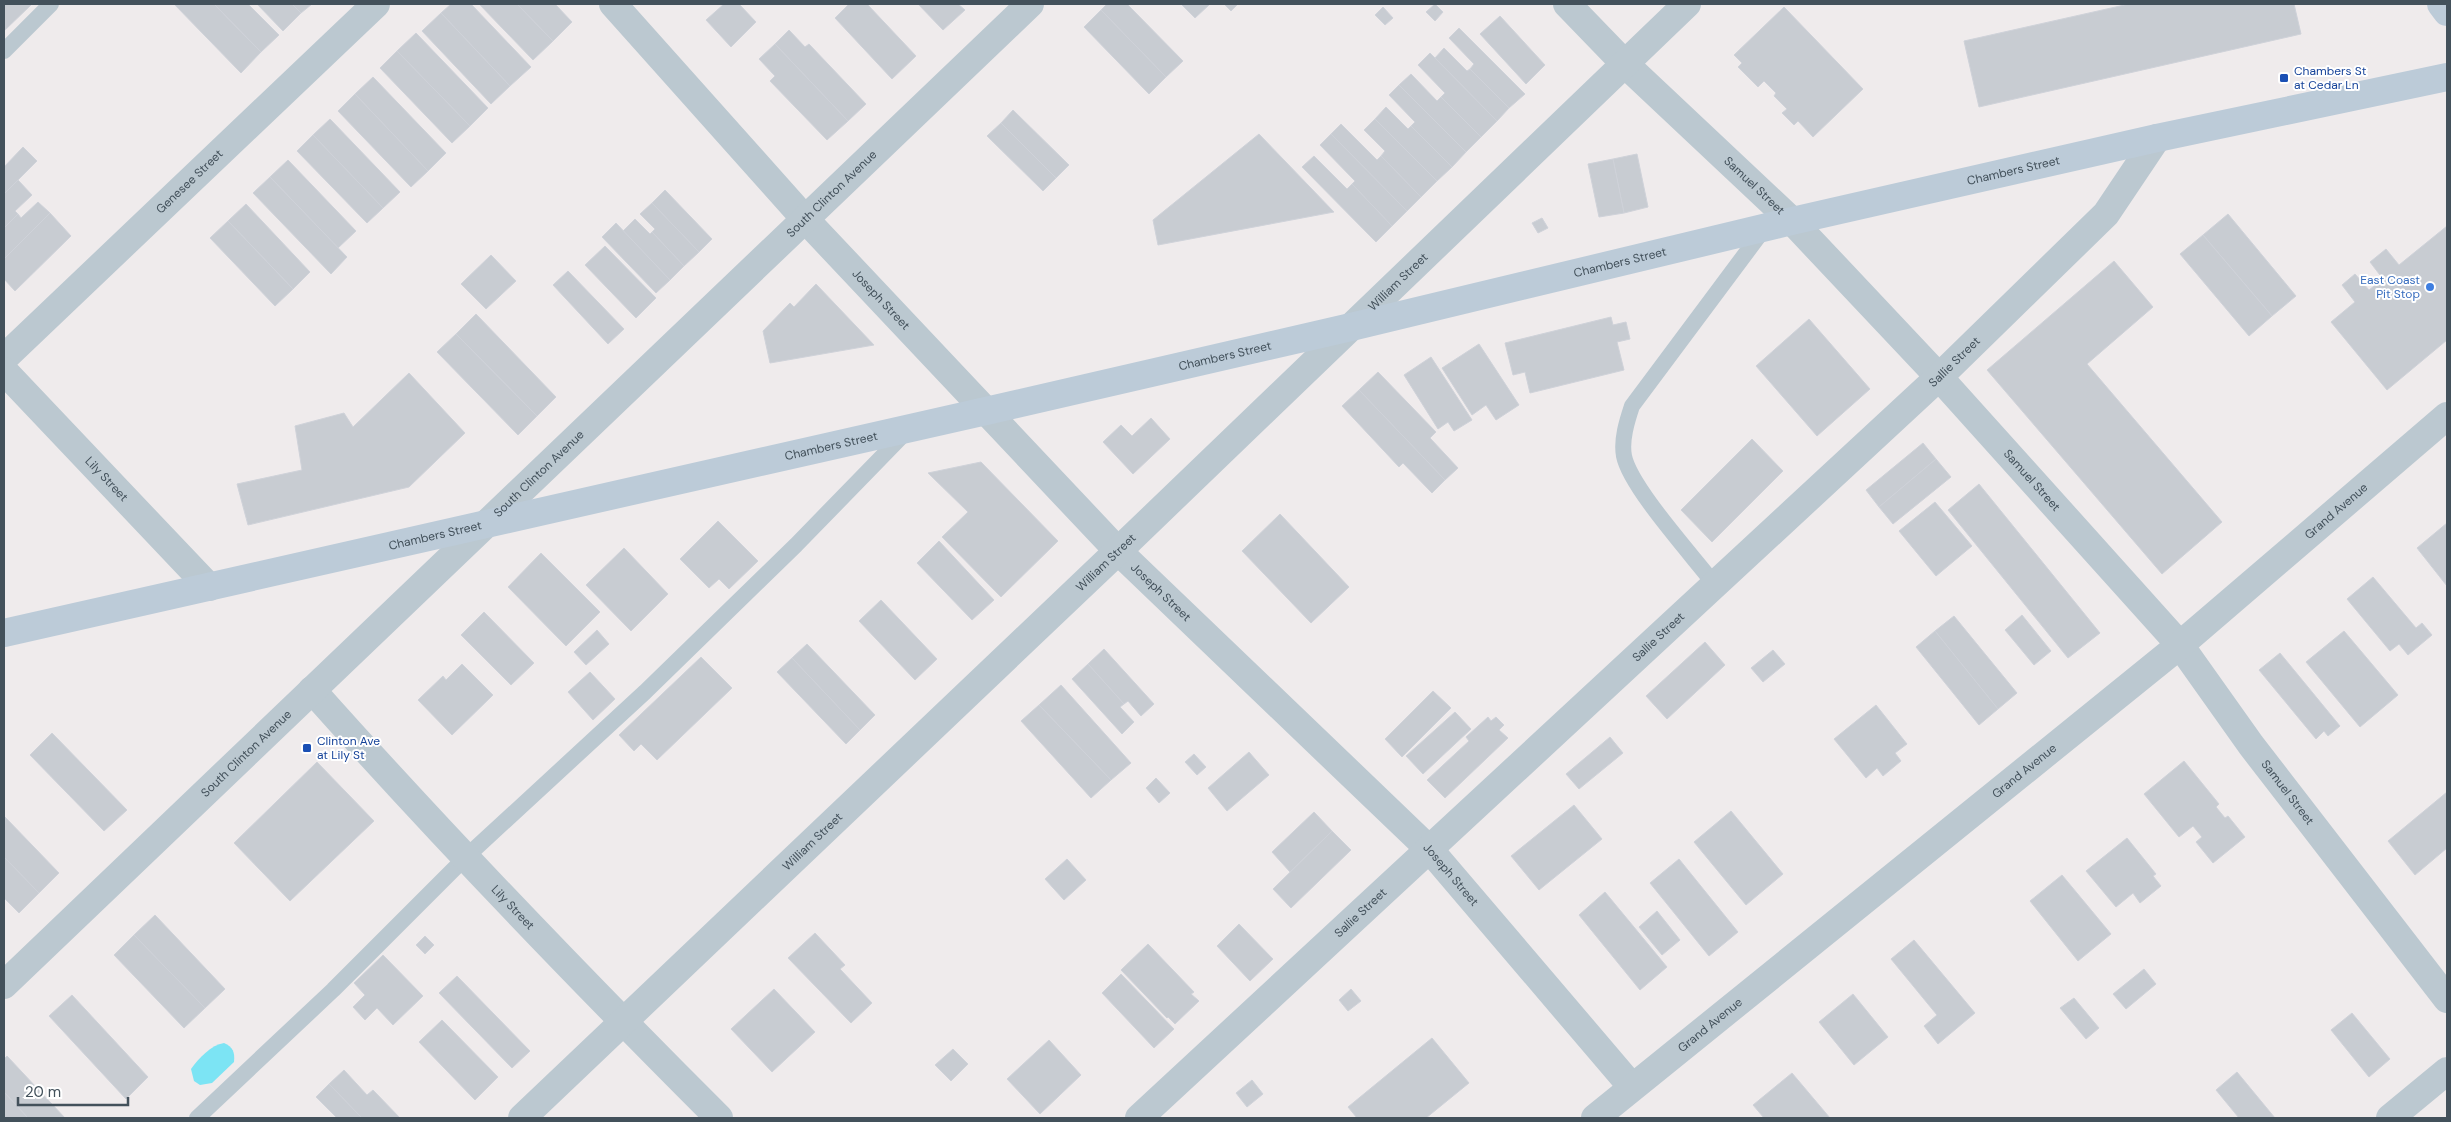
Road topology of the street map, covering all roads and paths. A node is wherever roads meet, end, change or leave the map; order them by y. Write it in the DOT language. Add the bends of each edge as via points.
graph roads {
  1 [pos="51,4"];
  2 [pos="376,4"];
  3 [pos="613,4"];
  4 [pos="1030,4"];
  5 [pos="1567,4"];
  6 [pos="1687,4"];
  7 [pos="2441,4"];
  8 [pos="2447,12"];
  9 [pos="4,50"];
  10 [pos="1625,64"];
  11 [pos="2447,77"];
  12 [pos="2157,138"];
  13 [pos="805,219"];
  14 [pos="1792,221"];
  15 [pos="1766,227"];
  16 [pos="1351,327"];
  17 [pos="4,358"];
  18 [pos="4,370"];
  19 [pos="1939,377"];
  20 [pos="986,411"];
  21 [pos="2447,416"];
  22 [pos="909,429"];
  23 [pos="485,525"];
  24 [pos="1118,551"];
  25 [pos="1715,585"];
  26 [pos="210,587"];
  27 [pos="4,633"];
  28 [pos="2180,645"];
  29 [pos="312,690"];
  30 [pos="1430,850"];
  31 [pos="466,857"];
  32 [pos="4,985"];
  33 [pos="2447,999"];
  34 [pos="623,1022"];
  35 [pos="2447,1071"];
  36 [pos="1632,1087"];
  37 [pos="196,1118"];
  38 [pos="522,1118"];
  39 [pos="720,1118"];
  40 [pos="1139,1118"];
  41 [pos="1594,1118"];
  42 [pos="2390,1118"];
  1 -- 9 [label="lane"];
  2 -- 17 [label="street, Genesee Street"];
  3 -- 13 [label="street, Joseph Street"];
  4 -- 13 [label="street, South Clinton Avenue"];
  5 -- 10 [label="street, Samuel Street"];
  6 -- 10 [label="street, William Street"];
  7 -- 8 [label="street"];
  10 -- 14 [label="street, Samuel Street"];
  10 -- 16 [label="street, William Street"];
  11 -- 12 [label="street, Chambers Street"];
  12 -- 14 [label="street, Chambers Street"];
  12 -- 19 [label="street, Sallie Street" via="2106,214"];
  13 -- 20 [label="street, Joseph Street"];
  13 -- 23 [label="street, South Clinton Avenue"];
  14 -- 15 [label="street, Chambers Street"];
  14 -- 19 [label="street, Samuel Street"];
  15 -- 16 [label="street, Chambers Street"];
  15 -- 25 [label="lane" via="1632,406 1625,428 1624,455 1634,479"];
  16 -- 20 [label="street, Chambers Street"];
  16 -- 24 [label="street, William Street"];
  18 -- 26 [label="street, Lily Street"];
  19 -- 25 [label="street, Sallie Street"];
  19 -- 28 [label="street, Samuel Street"];
  20 -- 22 [label="street, Chambers Street"];
  20 -- 24 [label="street, Joseph Street"];
  21 -- 28 [label="street, Grand Avenue"];
  22 -- 23 [label="street, Chambers Street"];
  22 -- 31 [label="lane" via="652,686"];
  23 -- 26 [label="street, Chambers Street"];
  23 -- 29 [label="street, South Clinton Avenue"];
  24 -- 30 [label="street, Joseph Street"];
  24 -- 34 [label="street, William Street"];
  25 -- 30 [label="street, Sallie Street"];
  26 -- 27 [label="street, Chambers Street"];
  28 -- 33 [label="street, Samuel Street" via="2251,746"];
  28 -- 36 [label="street, Grand Avenue"];
  29 -- 31 [label="street, Lily Street"];
  29 -- 32 [label="street, South Clinton Avenue"];
  30 -- 36 [label="street, Joseph Street"];
  30 -- 40 [label="street, Sallie Street"];
  31 -- 34 [label="street, Lily Street"];
  31 -- 37 [label="lane" via="333,990"];
  34 -- 38 [label="street, William Street"];
  34 -- 39 [label="street, Lily Street"];
  35 -- 42 [label="street"];
  36 -- 41 [label="street, Grand Avenue"];
}
